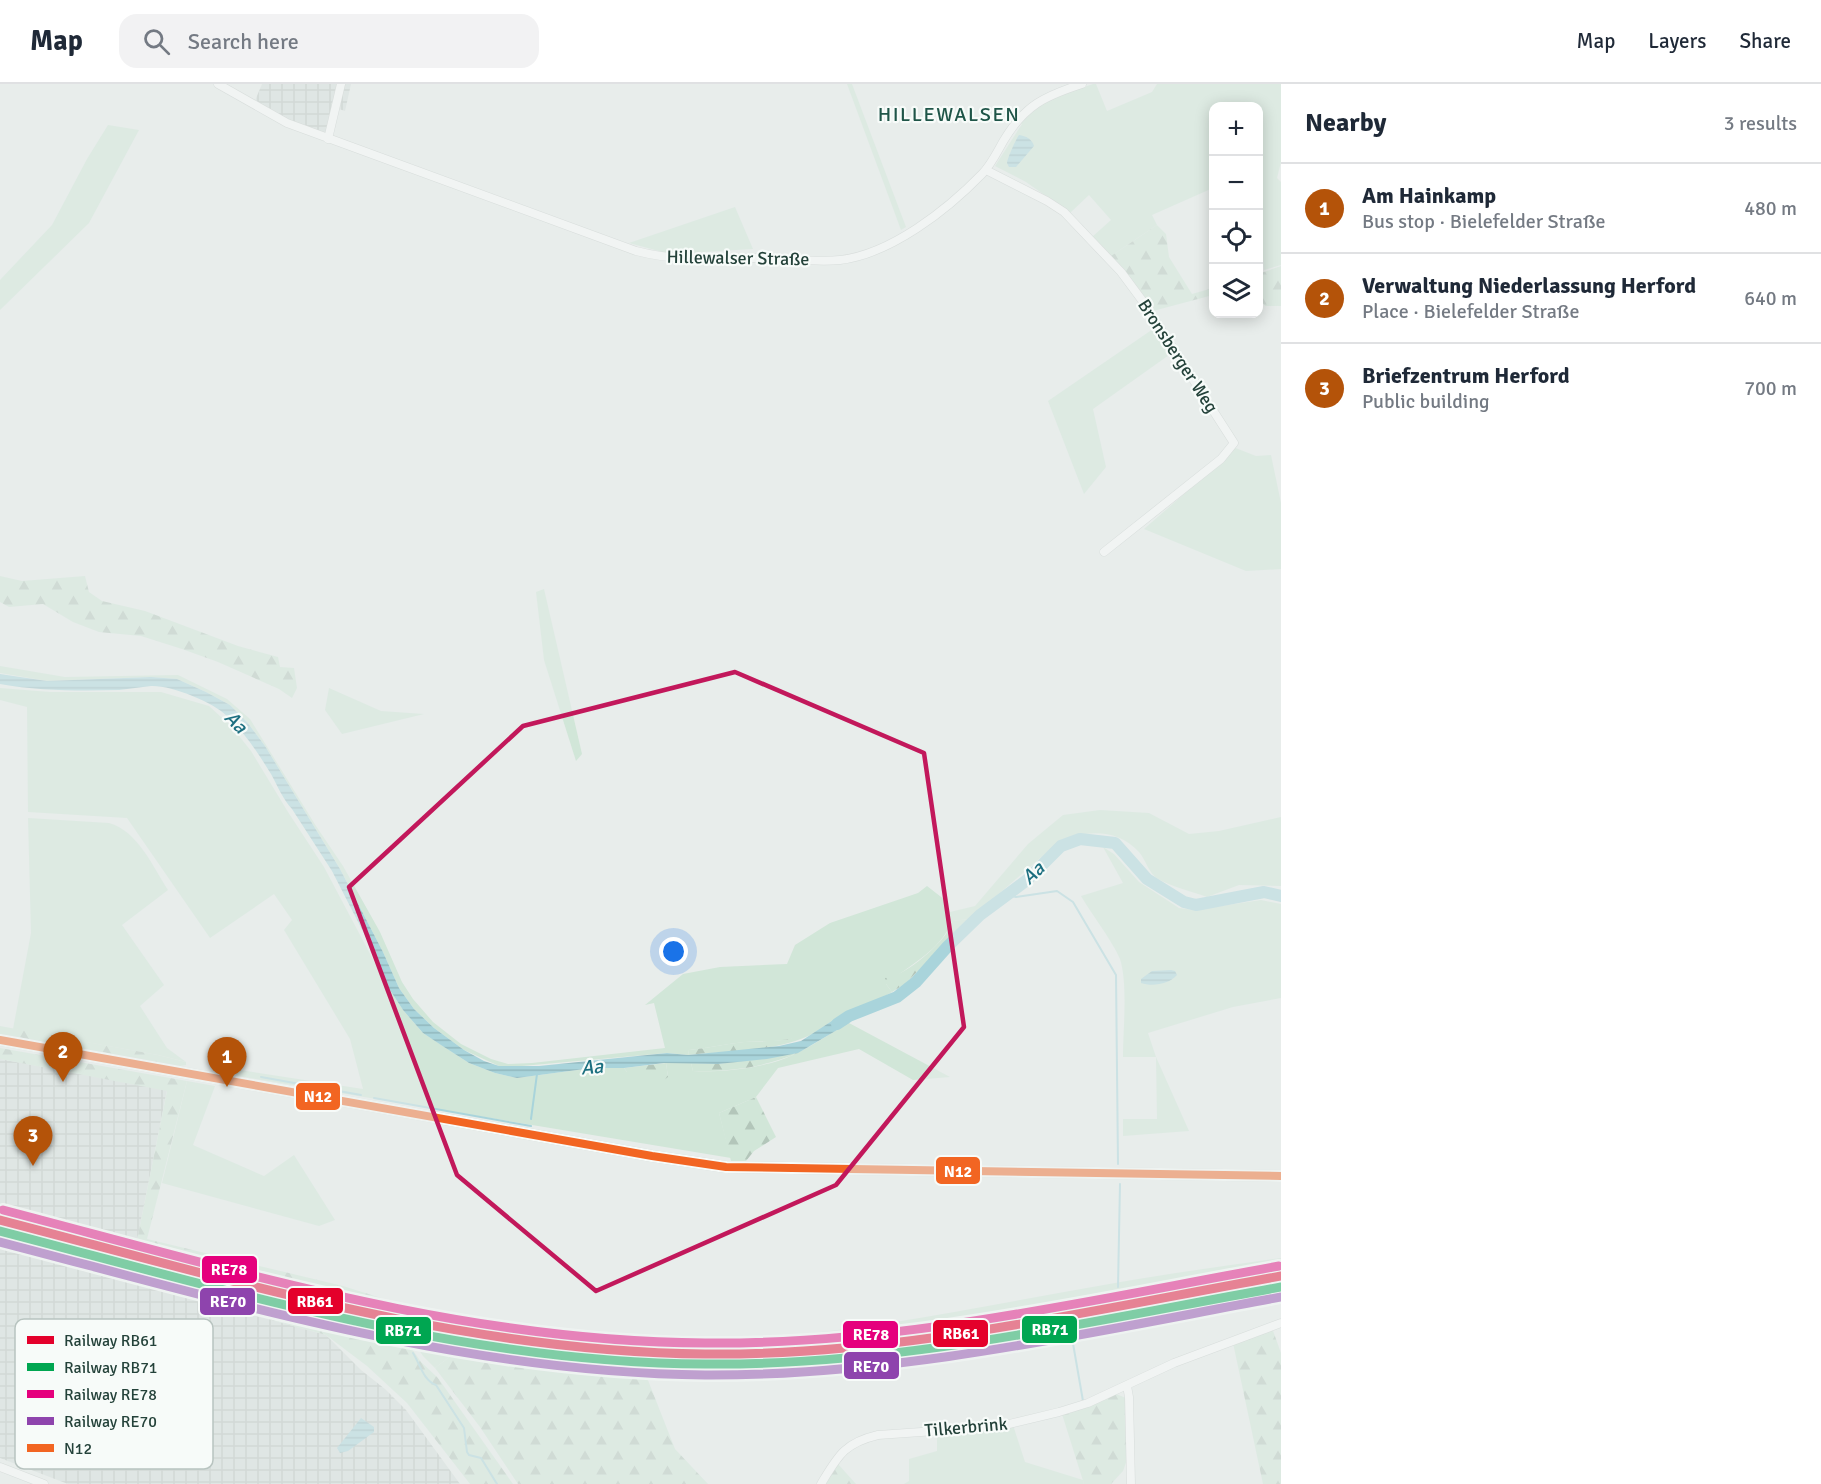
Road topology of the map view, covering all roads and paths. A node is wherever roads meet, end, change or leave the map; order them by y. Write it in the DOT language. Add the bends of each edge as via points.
graph roads {
  1 [pos="218,84"];
  2 [pos="341,84"];
  3 [pos="1082,84"];
  4 [pos="328,139"];
  5 [pos="986,170"];
  6 [pos="1104,552"];
  7 [pos="0,1040"];
  8 [pos="1281,1176"];
  9 [pos="1281,1323"];
  10 [pos="1127,1386"];
  11 [pos="0,1467"];
  12 [pos="44,1484"];
  13 [pos="820,1484"];
  14 [pos="1131,1484"];
  1 -- 4 [label="street, Hillewalser Straße" via="287,123"];
  2 -- 4 [label="street"];
  3 -- 5 [label="street, Hillewalser Straße" via="1046,97 1029,108"];
  4 -- 5 [label="street, Hillewalser Straße" via="636,251 684,260 837,260 861,255 910,232"];
  5 -- 6 [label="street, Bronsberger Weg" via="1064,212 1121,272 1234,443 1221,459"];
  7 -- 8 [label="main road" via="726,1167"];
  9 -- 10 [label="street, Tilkerbrink" via="1174,1363"];
  10 -- 13 [label="street, Tilkerbrink" via="1088,1403 1015,1423 858,1440 841,1452"];
  10 -- 14 [label="street"];
  11 -- 12 [label="street"];
}
